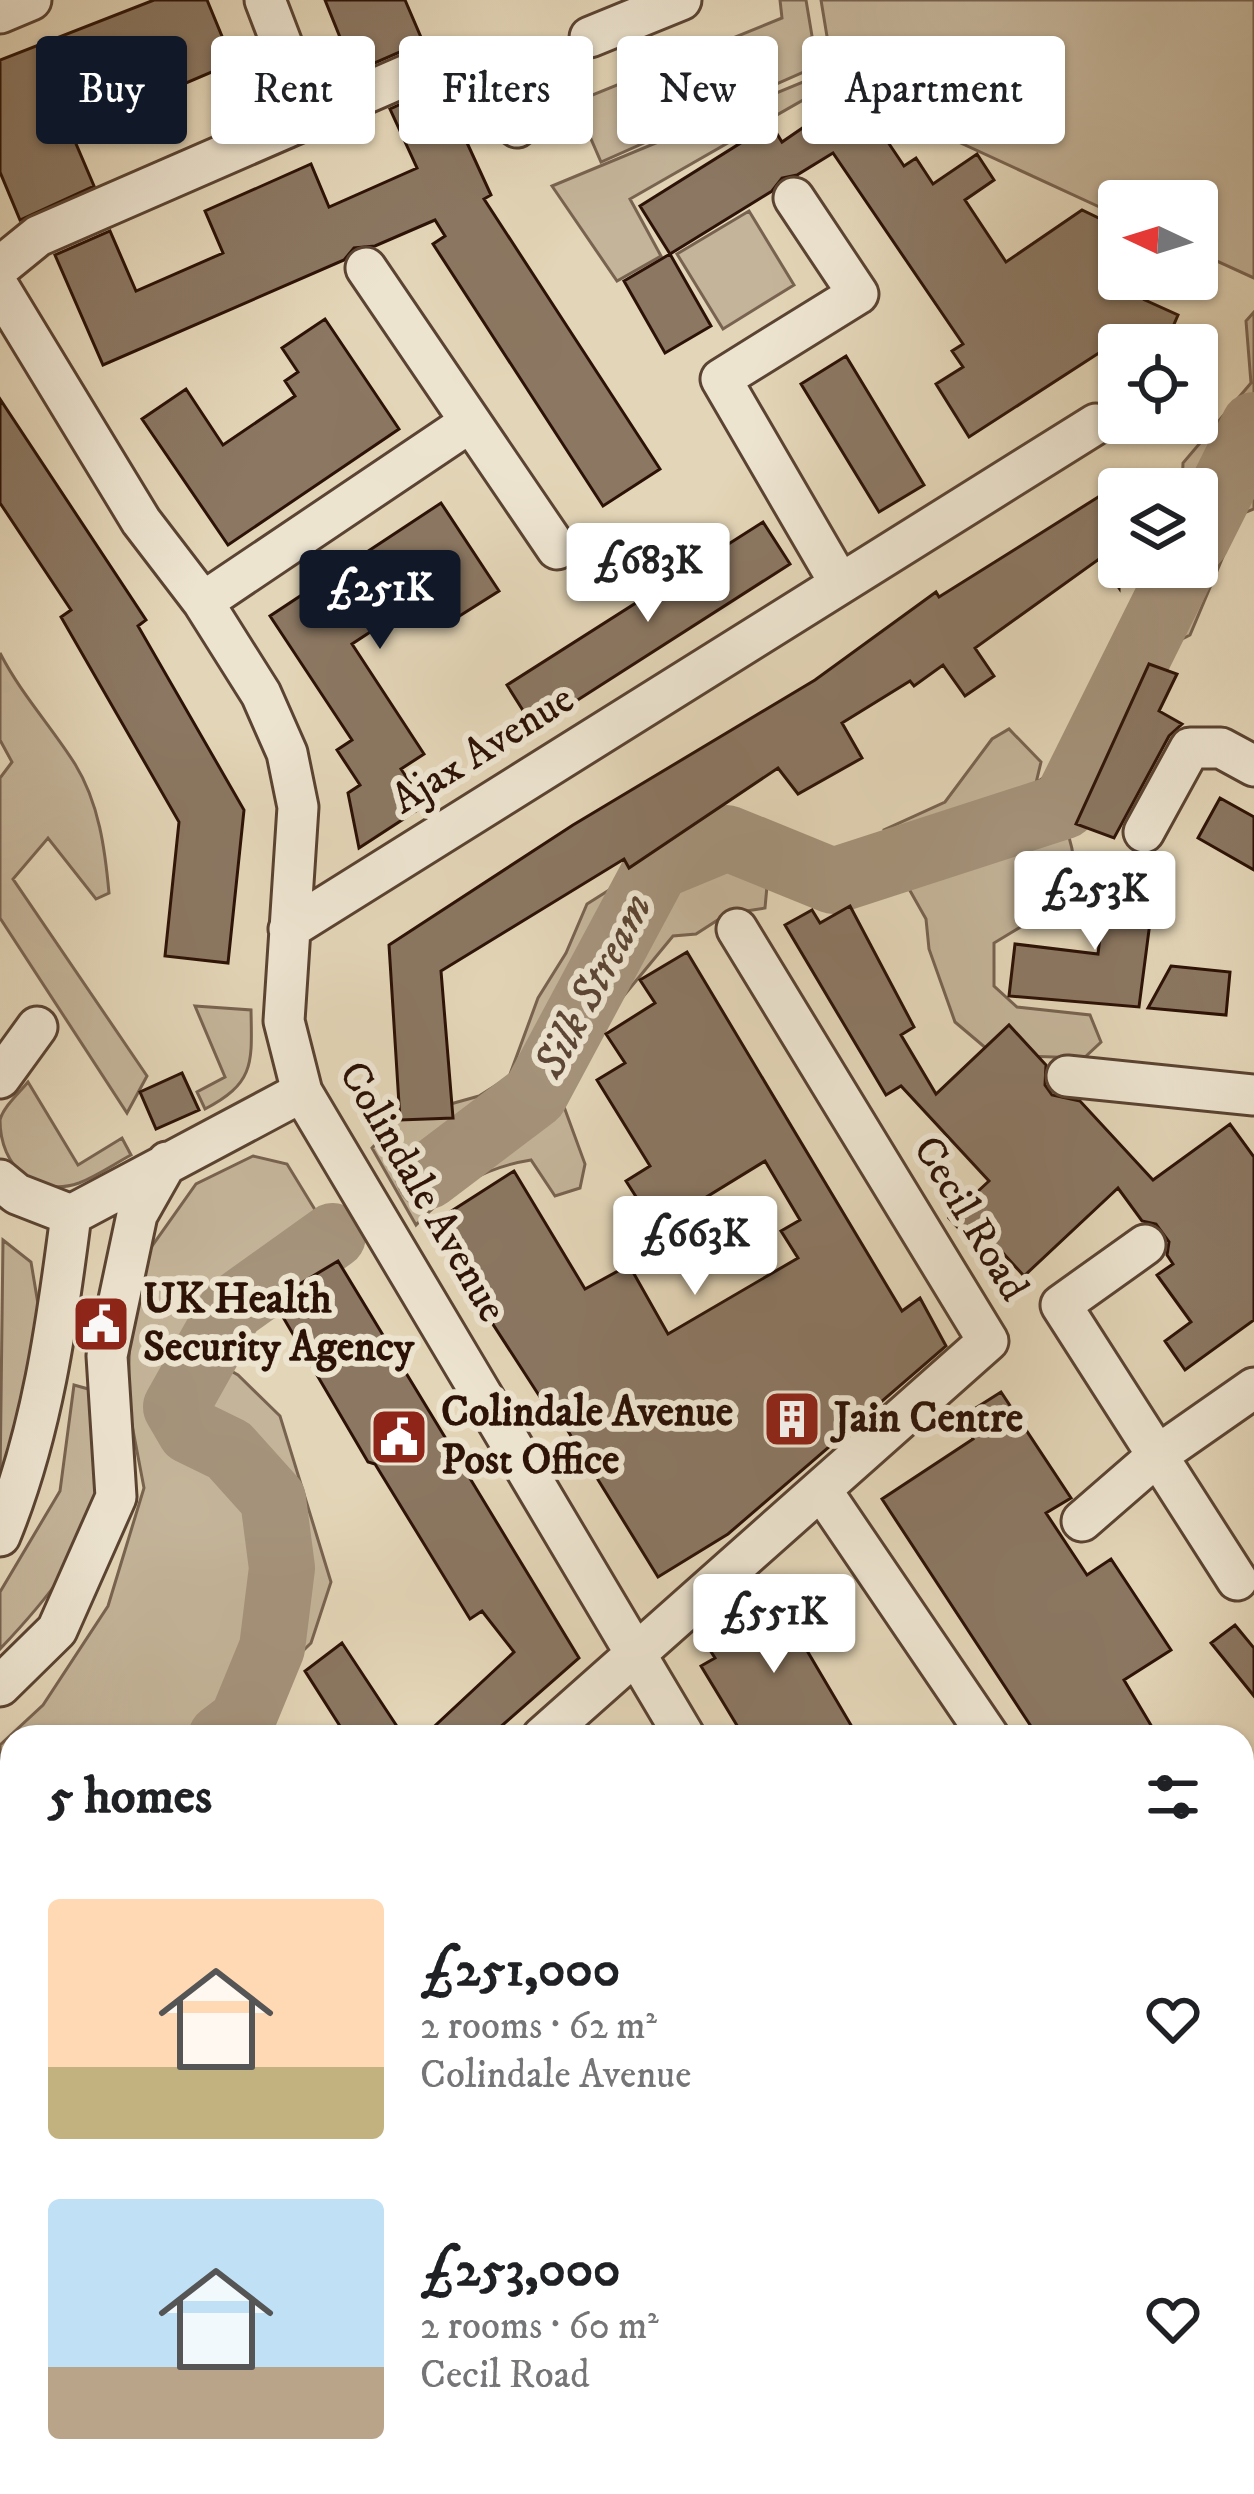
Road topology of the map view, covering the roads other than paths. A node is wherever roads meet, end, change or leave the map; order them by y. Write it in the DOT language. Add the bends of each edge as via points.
graph roads {
  1 [pos="31,0"];
  2 [pos="265,0"];
  3 [pos="671,2"];
  4 [pos="0,13"];
  5 [pos="279,36"];
  6 [pos="592,36"];
  7 [pos="399,79"];
  8 [pos="794,198"];
  9 [pos="0,267"];
  10 [pos="366,268"];
  11 [pos="0,289"];
  12 [pos="469,423"];
  13 [pos="1096,424"];
  14 [pos="557,549"];
  15 [pos="839,582"];
  16 [pos="203,602"];
  17 [pos="1254,766"];
  18 [pos="1144,832"];
  19 [pos="289,929"];
  20 [pos="737,929"];
  21 [pos="37,1027"];
  22 [pos="1067,1076"];
  23 [pos="0,1078"];
  24 [pos="302,1092"];
  25 [pos="1254,1095"];
  26 [pos="167,1162"];
  27 [pos="0,1180"];
  28 [pos="70,1215"];
  29 [pos="1145,1245"];
  30 [pos="1254,1388"];
  31 [pos="1157,1455"];
  32 [pos="822,1491"];
  33 [pos="1082,1521"];
  34 [pos="0,1536"];
  35 [pos="1237,1580"];
  36 [pos="636,1652"];
  37 [pos="0,1686"];
  38 [pos="555,1725"];
  39 [pos="678,1725"];
  40 [pos="981,1725"];
  1 -- 4 [label="street"];
  2 -- 5 [label="street"];
  3 -- 6 [label="street"];
  7 -- 9 [label="street" via="38,236"];
  8 -- 15 [label="street" via="858,294 721,379"];
  10 -- 12 [label="street"];
  11 -- 16 [label="street, Colindale Avenue" via="141,521"];
  12 -- 14 [label="street"];
  12 -- 16 [label="street"];
  13 -- 15 [label="street, Ajax Avenue"];
  15 -- 19 [label="street, Ajax Avenue"];
  16 -- 19 [label="street, Colindale Avenue" via="261,694 287,754 298,806"];
  17 -- 18 [label="street" via="1221,748 1190,748"];
  19 -- 24 [label="street, Colindale Avenue" via="284,1021"];
  20 -- 32 [label="street, Cecil Road" via="988,1341"];
  21 -- 23 [label="street"];
  22 -- 25 [label="street"];
  24 -- 26 [label="street"];
  24 -- 36 [label="street, Colindale Avenue"];
  26 -- 28 [label="street"];
  26 -- 37 [label="street" via="137,1215 107,1356 116,1497 57,1630"];
  27 -- 28 [label="street"];
  28 -- 34 [label="street" via="57,1327 22,1482"];
  29 -- 31 [label="street" via="1061,1305"];
  30 -- 31 [label="street"];
  31 -- 33 [label="street"];
  31 -- 35 [label="street"];
  32 -- 36 [label="street, Cecil Road"];
  32 -- 40 [label="street"];
  36 -- 38 [label="street, Cecil Road"];
  36 -- 39 [label="street, Colindale Avenue"];
}
